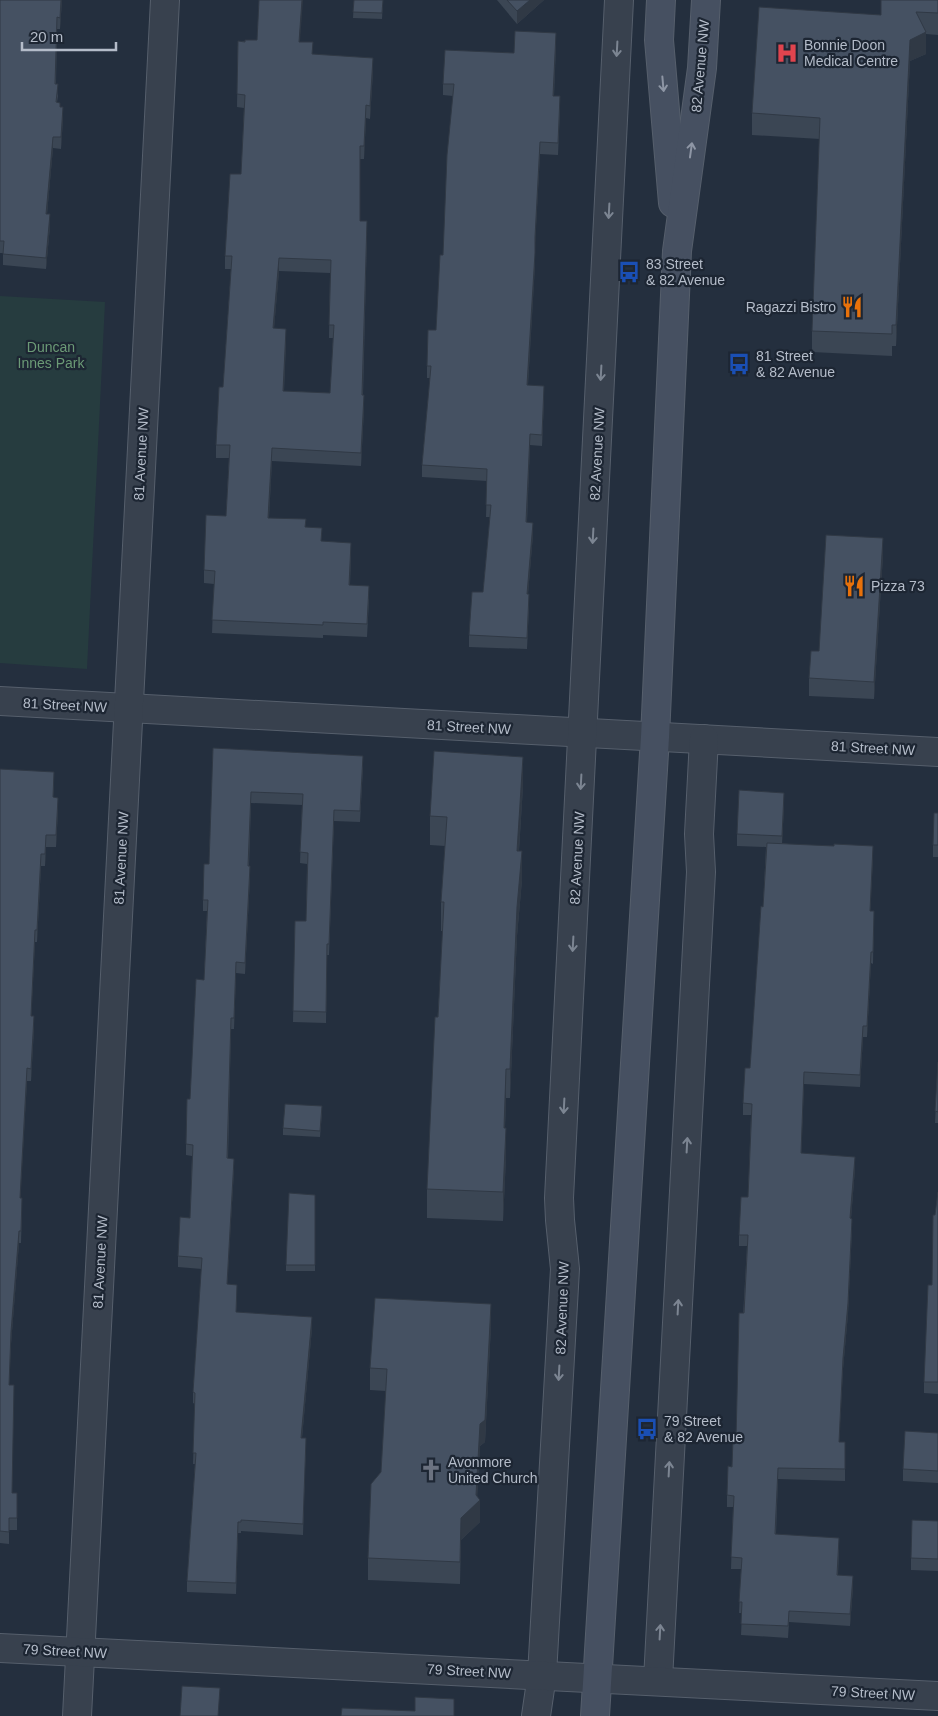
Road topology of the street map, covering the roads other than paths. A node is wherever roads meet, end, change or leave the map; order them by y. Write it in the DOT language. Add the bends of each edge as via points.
graph roads {
  1 [pos="165,0"];
  2 [pos="619,0"];
  3 [pos="644,0"];
  4 [pos="661,0"];
  5 [pos="706,0"];
  6 [pos="659,40"];
  7 [pos="677,251"];
  8 [pos="0,701"];
  9 [pos="128,708"];
  10 [pos="584,733"];
  11 [pos="655,736"];
  12 [pos="704,739"];
  13 [pos="938,752"];
  14 [pos="0,1648"];
  15 [pos="80,1653"];
  16 [pos="542,1675"];
  17 [pos="598,1678"];
  18 [pos="658,1680"];
  19 [pos="938,1696"];
  20 [pos="77,1716"];
  21 [pos="536,1716"];
  22 [pos="595,1716"];
  1 -- 9 [label="street, 81 Avenue NW"];
  2 -- 10 [label="street, 82 Avenue NW, one-way"];
  3 -- 6 [label="main road"];
  4 -- 6 [label="main road, 82 Avenue NW"];
  7 -- 5 [label="main road, 82 Avenue NW, one-way" via="702,68"];
  6 -- 7 [label="main road, 82 Avenue NW, one-way"];
  7 -- 11 [label="main road, 82 Avenue NW"];
  8 -- 9 [label="street, 81 Street NW"];
  9 -- 10 [label="street, 81 Street NW"];
  9 -- 15 [label="street, 81 Avenue NW"];
  10 -- 11 [label="street, 81 Street NW"];
  10 -- 16 [label="street, 82 Avenue NW, one-way" via="559,1198 565,1269"];
  11 -- 12 [label="street, 81 Street NW"];
  11 -- 17 [label="main road, 82 Avenue NW"];
  12 -- 13 [label="street, 81 Street NW"];
  18 -- 12 [label="street, one-way" via="701,872 699,834"];
  14 -- 15 [label="street, 79 Street NW"];
  15 -- 16 [label="street, 79 Street NW"];
  15 -- 20 [label="street, 81 Avenue NW"];
  16 -- 17 [label="street, 79 Street NW"];
  16 -- 21 [label="street, 82 Avenue NW"];
  17 -- 18 [label="street, 79 Street NW"];
  17 -- 22 [label="main road, 82 Avenue NW"];
  18 -- 19 [label="street, 79 Street NW"];
}
